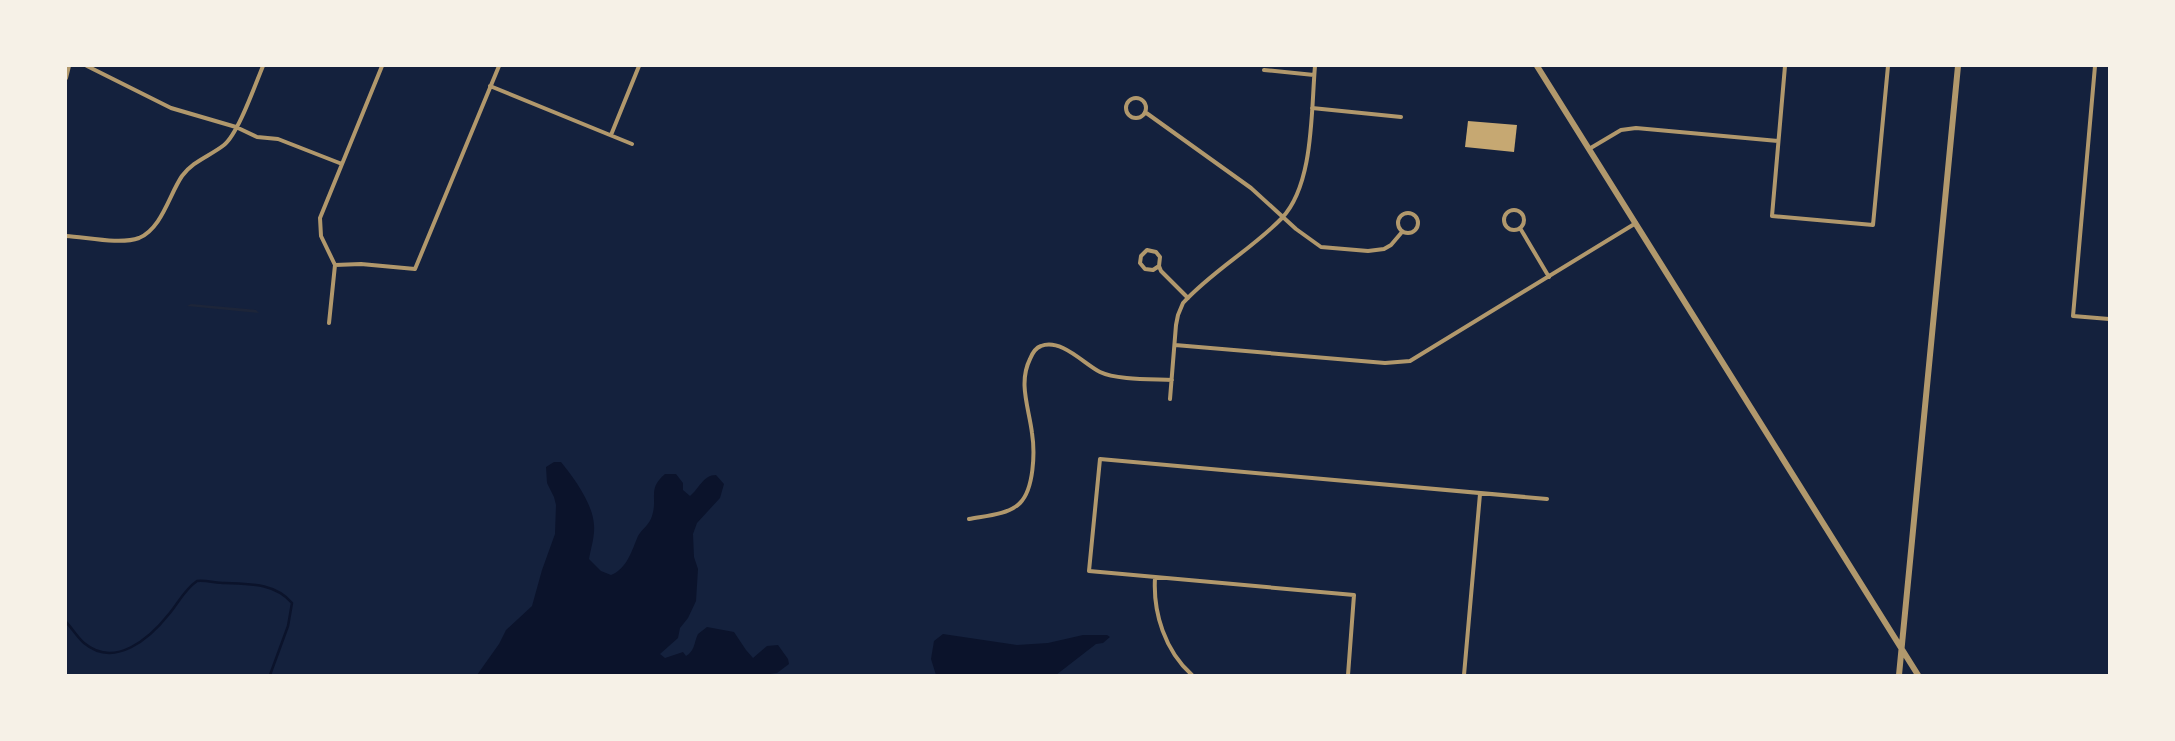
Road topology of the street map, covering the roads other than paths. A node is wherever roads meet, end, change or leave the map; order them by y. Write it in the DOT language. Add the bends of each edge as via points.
graph roads {
  1 [pos="69,66"];
  2 [pos="87,66"];
  3 [pos="263,66"];
  4 [pos="382,66"];
  5 [pos="499,66"];
  6 [pos="639,66"];
  7 [pos="1315,66"];
  8 [pos="1537,66"];
  9 [pos="1785,66"];
  10 [pos="1888,66"];
  11 [pos="1958,66"];
  12 [pos="2095,66"];
  13 [pos="1264,70"];
  14 [pos="1314,75"];
  15 [pos="66,78"];
  16 [pos="490,86"];
  17 [pos="1312,108"];
  18 [pos="1144,112"];
  19 [pos="1401,117"];
  20 [pos="236,127"];
  21 [pos="611,135"];
  22 [pos="1778,141"];
  23 [pos="632,144"];
  24 [pos="1589,149"];
  25 [pos="342,164"];
  26 [pos="1283,217"];
  27 [pos="1636,224"];
  28 [pos="1520,228"];
  29 [pos="1402,232"];
  30 [pos="66,236"];
  31 [pos="335,265"];
  32 [pos="1158,266"];
  33 [pos="1549,277"];
  34 [pos="1188,298"];
  35 [pos="2109,319"];
  36 [pos="329,324"];
  37 [pos="1175,345"];
  38 [pos="1172,380"];
  39 [pos="1170,399"];
  40 [pos="1480,494"];
  41 [pos="1547,499"];
  42 [pos="969,519"];
  43 [pos="1156,578"];
  44 [pos="1902,649"];
  45 [pos="1192,675"];
  46 [pos="1348,675"];
  47 [pos="1464,675"];
  48 [pos="1899,675"];
  49 [pos="1918,675"];
  1 -- 15 [label="street"];
  2 -- 20 [label="street" via="171,108"];
  3 -- 20 [label="street"];
  4 -- 25 [label="street"];
  5 -- 16 [label="street"];
  6 -- 21 [label="street"];
  7 -- 14 [label="street"];
  8 -- 24 [label="street"];
  9 -- 22 [label="street"];
  10 -- 22 [label="street" via="1873,225 1772,216"];
  11 -- 44 [label="street"];
  12 -- 35 [label="street" via="2073,316"];
  13 -- 14 [label="street"];
  14 -- 17 [label="street"];
  16 -- 21 [label="street"];
  16 -- 31 [label="street" via="415,269 361,264"];
  17 -- 19 [label="street"];
  17 -- 26 [label="street" via="1305,174 1300,190"];
  18 -- 18 [label="street" via="1145,104 1141,99 1134,98 1127,102 1126,110 1131,116 1137,118"];
  18 -- 26 [label="street" via="1251,188"];
  20 -- 25 [label="street" via="257,137 278,139"];
  20 -- 30 [label="street" via="225,145 192,166 183,176 157,222 141,237 130,241"];
  21 -- 23 [label="street"];
  22 -- 24 [label="street" via="1636,128 1620,130"];
  24 -- 27 [label="street"];
  25 -- 31 [label="street" via="320,218 321,236"];
  26 -- 29 [label="street" via="1309,239 1326,248 1368,251 1384,249"];
  26 -- 34 [label="street"];
  27 -- 33 [label="street"];
  27 -- 44 [label="street"];
  28 -- 28 [label="street" via="1524,222 1522,214 1514,210 1508,212 1505,217 1507,226 1511,229"];
  28 -- 33 [label="street"];
  29 -- 29 [label="street" via="1411,233 1416,229 1418,222 1414,215 1406,213 1398,218 1398,227"];
  31 -- 36 [label="street"];
  32 -- 32 [label="street" via="1160,260 1156,252 1150,250 1143,253 1140,259 1143,268 1150,270"];
  32 -- 34 [label="street"];
  33 -- 37 [label="street" via="1410,362 1385,363"];
  34 -- 37 [label="street" via="1178,315"];
  37 -- 38 [label="street"];
  38 -- 39 [label="street"];
  38 -- 42 [label="street" via="1105,374 1062,348 1048,345 1038,348 1032,353 1025,369 1024,397 1032,433 1033,452 1027,493 1020,504 1010,509"];
  40 -- 41 [label="street"];
  40 -- 43 [label="street" via="1100,459 1089,571"];
  40 -- 47 [label="street"];
  43 -- 45 [label="street" via="1156,608 1164,635 1176,657"];
  43 -- 46 [label="street" via="1354,595"];
  44 -- 48 [label="street"];
  44 -- 49 [label="street"];
}
